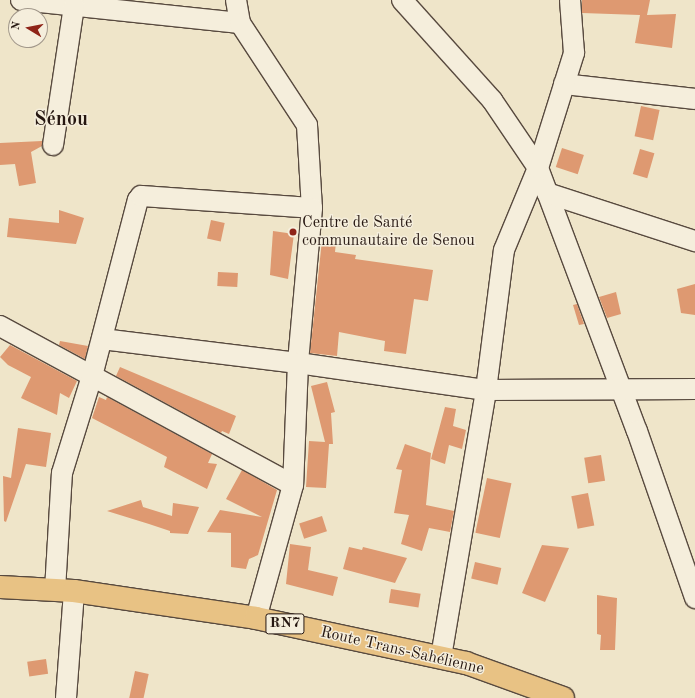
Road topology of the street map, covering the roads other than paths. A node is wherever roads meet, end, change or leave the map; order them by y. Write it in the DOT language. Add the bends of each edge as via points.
graph roads {
  1 [pos="20,0"];
  2 [pos="236,0"];
  3 [pos="402,0"];
  4 [pos="570,0"];
  5 [pos="74,6"];
  6 [pos="240,23"];
  7 [pos="564,84"];
  8 [pos="695,99"];
  9 [pos="53,145"];
  10 [pos="538,168"];
  11 [pos="547,193"];
  12 [pos="312,208"];
  13 [pos="695,242"];
  14 [pos="0,326"];
  15 [pos="102,339"];
  16 [pos="298,363"];
  17 [pos="92,376"];
  18 [pos="621,389"];
  19 [pos="695,389"];
  20 [pos="486,390"];
  21 [pos="293,485"];
  22 [pos="0,587"];
  23 [pos="64,591"];
  24 [pos="695,598"];
  25 [pos="256,618"];
  26 [pos="441,658"];
  27 [pos="66,698"];
  28 [pos="563,698"];
  1 -- 5 [label="street"];
  2 -- 6 [label="street"];
  3 -- 10 [label="street" via="492,100"];
  4 -- 7 [label="street" via="574,53"];
  5 -- 6 [label="street"];
  5 -- 9 [label="street"];
  6 -- 12 [label="street" via="307,125"];
  7 -- 8 [label="street"];
  7 -- 10 [label="street"];
  10 -- 11 [label="street"];
  10 -- 20 [label="street" via="504,250"];
  11 -- 13 [label="street"];
  11 -- 18 [label="street"];
  12 -- 15 [label="street" via="140,196"];
  12 -- 16 [label="street"];
  14 -- 17 [label="street"];
  15 -- 16 [label="street"];
  15 -- 17 [label="street"];
  16 -- 20 [label="street"];
  16 -- 21 [label="street"];
  17 -- 21 [label="street"];
  17 -- 23 [label="street" via="62,474"];
  18 -- 19 [label="street"];
  18 -- 20 [label="street"];
  18 -- 24 [label="street"];
  20 -- 26 [label="street"];
  21 -- 25 [label="street"];
  22 -- 23 [label="highway, Route Trans-Sahélienne / RN7"];
  23 -- 25 [label="highway, Route Trans-Sahélienne / RN7"];
  23 -- 27 [label="street"];
  25 -- 26 [label="highway, Route Trans-Sahélienne / RN7"];
  26 -- 28 [label="highway, Route Trans-Sahélienne / RN7" via="466,663"];
}
